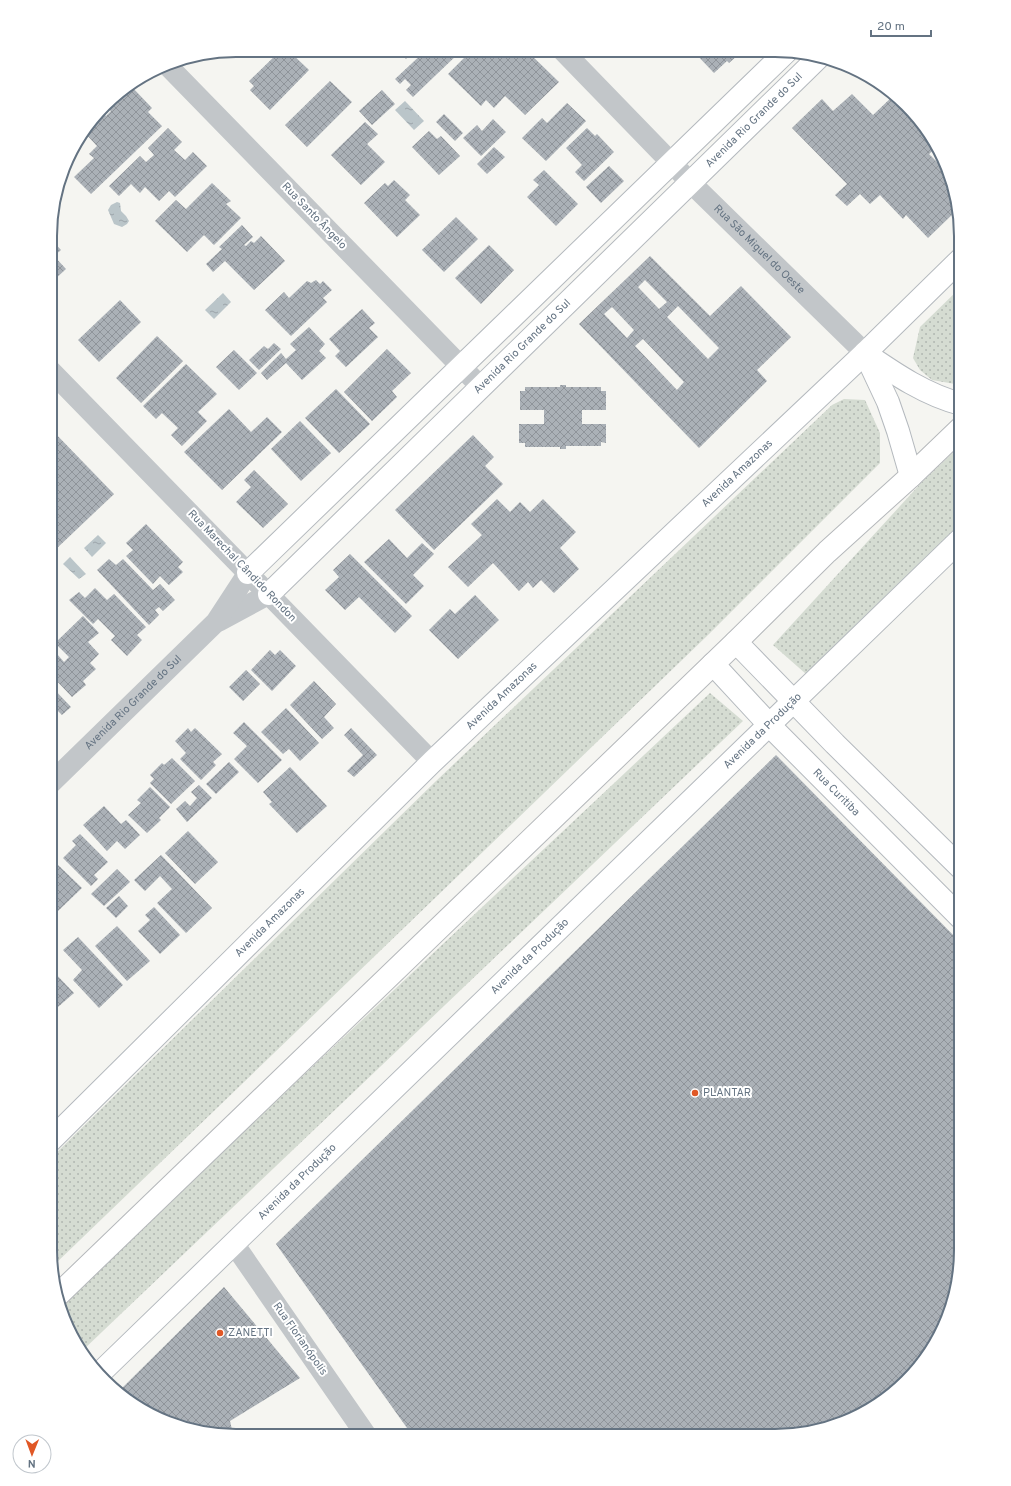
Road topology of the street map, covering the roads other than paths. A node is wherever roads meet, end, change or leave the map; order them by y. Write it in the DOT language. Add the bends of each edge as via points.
graph roads {
  1 [pos="569,57"];
  2 [pos="781,57"];
  3 [pos="815,61"];
  4 [pos="172,70"];
  5 [pos="671,163"];
  6 [pos="691,183"];
  7 [pos="954,265"];
  8 [pos="865,353"];
  9 [pos="461,366"];
  10 [pos="57,377"];
  11 [pos="480,387"];
  12 [pos="954,402"];
  13 [pos="954,435"];
  14 [pos="911,476"];
  15 [pos="954,546"];
  16 [pos="248,573"];
  17 [pos="269,594"];
  18 [pos="216,622"];
  19 [pos="736,642"];
  20 [pos="713,664"];
  21 [pos="793,701"];
  22 [pos="770,725"];
  23 [pos="432,762"];
  24 [pos="57,778"];
  25 [pos="954,861"];
  26 [pos="954,911"];
  27 [pos="57,1134"];
  28 [pos="234,1244"];
  29 [pos="62,1291"];
  30 [pos="104,1370"];
  31 [pos="362,1429"];
  1 -- 5 [label="street, Rua São Miguel do Oeste"];
  2 -- 5 [label="main road, Avenida Rio Grande do Sul"];
  3 -- 6 [label="main road, Avenida Rio Grande do Sul"];
  4 -- 9 [label="street, Rua Santo Ângelo"];
  5 -- 6 [label="street, Rua São Miguel do Oeste"];
  5 -- 9 [label="main road, Avenida Rio Grande do Sul"];
  6 -- 8 [label="street, Rua São Miguel do Oeste"];
  6 -- 11 [label="main road, Avenida Rio Grande do Sul"];
  7 -- 8 [label="main road, Avenida Amazonas"];
  8 -- 12 [label="main road" via="888,370"];
  8 -- 14 [label="main road, Rua São Miguel do Oeste" via="888,402"];
  8 -- 23 [label="main road, Avenida Amazonas"];
  9 -- 11 [label="street, Rua Santo Ângelo"];
  9 -- 16 [label="main road, Avenida Rio Grande do Sul"];
  10 -- 16 [label="street, Rua Marechal Cândido Rondon"];
  11 -- 17 [label="main road, Avenida Rio Grande do Sul"];
  13 -- 14 [label="main road"];
  14 -- 19 [label="main road" via="827,552"];
  15 -- 21 [label="main road, Avenida da Produção"];
  16 -- 17 [label="street, Rua Marechal Cândido Rondon"];
  16 -- 18 [label="street, Avenida Rio Grande do Sul"];
  17 -- 18 [label="street, Avenida Rio Grande do Sul"];
  17 -- 23 [label="street, Rua Marechal Cândido Rondon"];
  18 -- 24 [label="street, Avenida Rio Grande do Sul"];
  19 -- 20 [label="main road"];
  19 -- 21 [label="main road"];
  20 -- 22 [label="main road, Rua Curitiba"];
  20 -- 29 [label="main road"];
  21 -- 22 [label="main road, Avenida da Produção"];
  21 -- 25 [label="main road"];
  22 -- 26 [label="main road, Rua Curitiba"];
  22 -- 28 [label="main road, Avenida da Produção"];
  23 -- 27 [label="main road, Avenida Amazonas"];
  28 -- 30 [label="main road, Avenida da Produção"];
  28 -- 31 [label="street, Rua Florianópolis"];
}
